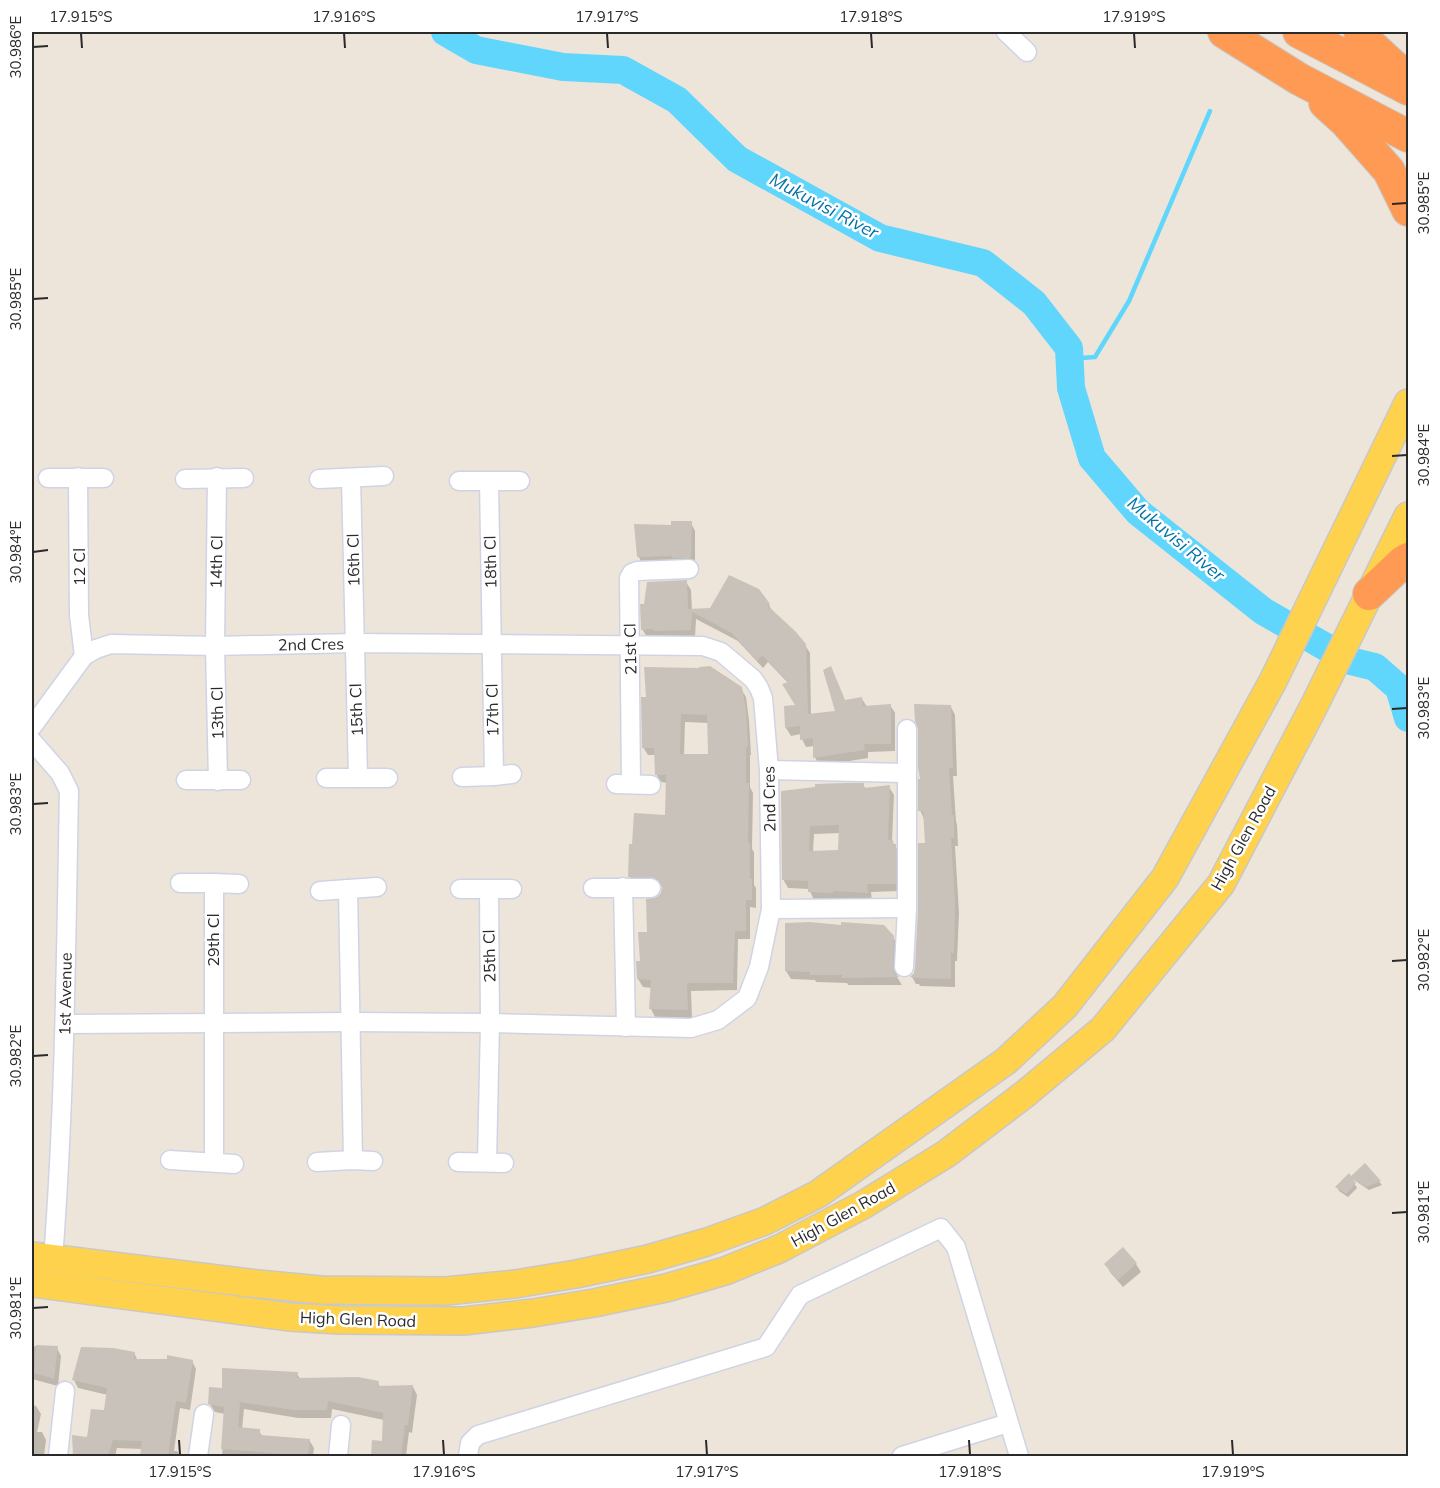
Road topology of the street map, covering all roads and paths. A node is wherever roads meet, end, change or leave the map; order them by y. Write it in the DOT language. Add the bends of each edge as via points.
graph roads {
  1 [pos="1006,32"];
  2 [pos="1224,32"];
  3 [pos="1299,32"];
  4 [pos="1360,32"];
  5 [pos="1027,52"];
  6 [pos="1299,79"];
  7 [pos="1408,79"];
  8 [pos="1408,88"];
  9 [pos="1408,136"];
  10 [pos="1408,210"];
  11 [pos="1408,403"];
  12 [pos="384,476"];
  13 [pos="78,477"];
  14 [pos="217,477"];
  15 [pos="48,478"];
  16 [pos="104,478"];
  17 [pos="244,478"];
  18 [pos="351,478"];
  19 [pos="186,479"];
  20 [pos="319,479"];
  21 [pos="459,481"];
  22 [pos="489,481"];
  23 [pos="520,481"];
  24 [pos="1408,516"];
  25 [pos="1408,559"];
  26 [pos="689,569"];
  27 [pos="1369,594"];
  28 [pos="355,643"];
  29 [pos="491,644"];
  30 [pos="215,646"];
  31 [pos="630,646"];
  32 [pos="84,656"];
  33 [pos="32,727"];
  34 [pos="907,729"];
  35 [pos="32,741"];
  36 [pos="769,770"];
  37 [pos="906,772"];
  38 [pos="512,774"];
  39 [pos="494,776"];
  40 [pos="462,777"];
  41 [pos="327,778"];
  42 [pos="358,778"];
  43 [pos="388,778"];
  44 [pos="186,780"];
  45 [pos="241,780"];
  46 [pos="218,781"];
  47 [pos="651,784"];
  48 [pos="180,883"];
  49 [pos="213,884"];
  50 [pos="239,884"];
  51 [pos="377,887"];
  52 [pos="624,887"];
  53 [pos="593,888"];
  54 [pos="651,888"];
  55 [pos="460,889"];
  56 [pos="489,889"];
  57 [pos="512,889"];
  58 [pos="348,890"];
  59 [pos="320,891"];
  60 [pos="907,908"];
  61 [pos="771,909"];
  62 [pos="904,967"];
  63 [pos="213,1022"];
  64 [pos="351,1022"];
  65 [pos="490,1023"];
  66 [pos="65,1024"];
  67 [pos="626,1027"];
  68 [pos="170,1160"];
  69 [pos="353,1160"];
  70 [pos="373,1161"];
  71 [pos="214,1162"];
  72 [pos="317,1162"];
  73 [pos="458,1162"];
  74 [pos="234,1164"];
  75 [pos="42,1258"];
  76 [pos="32,1283"];
  77 [pos="65,1391"];
  78 [pos="204,1414"];
  79 [pos="1008,1423"];
  80 [pos="341,1425"];
  81 [pos="58,1456"];
  82 [pos="198,1456"];
  83 [pos="338,1456"];
  84 [pos="468,1456"];
  85 [pos="902,1456"];
  86 [pos="1019,1456"];
  1 -- 5 [label="street"];
  2 -- 6 [label="highway"];
  3 -- 8 [label="highway"];
  4 -- 7 [label="highway"];
  6 -- 9 [label="highway"];
  6 -- 10 [label="highway" via="1345,121 1389,171"];
  11 -- 75 [label="main road, High Glen Road" via="1273,681 1166,878 1065,1006 1006,1061 818,1194 765,1221 648,1259 515,1284 446,1291 321,1290"];
  12 -- 18 [label="street"];
  13 -- 15 [label="street"];
  13 -- 16 [label="street"];
  13 -- 32 [label="street, 12 Cl"];
  14 -- 17 [label="street"];
  14 -- 19 [label="street"];
  14 -- 30 [label="street, 14th Cl"];
  18 -- 20 [label="street"];
  18 -- 28 [label="street, 16th Cl"];
  21 -- 22 [label="street"];
  22 -- 23 [label="street"];
  22 -- 29 [label="street, 18th Cl"];
  24 -- 27 [label="main road, High Glen Road"];
  25 -- 27 [label="highway"];
  26 -- 31 [label="street, 21st Cl" via="632,573"];
  27 -- 76 [label="main road, High Glen Road" via="1221,884 1103,1029 946,1154 779,1249 725,1271 666,1288 533,1313 464,1321 289,1317"];
  28 -- 29 [label="street, 2nd Cres"];
  28 -- 30 [label="street, 2nd Cres"];
  28 -- 42 [label="street, 15th Cl"];
  29 -- 31 [label="street, 2nd Cres"];
  29 -- 39 [label="street, 17th Cl"];
  30 -- 32 [label="street, 2nd Cres" via="111,644"];
  30 -- 46 [label="street, 13th Cl"];
  31 -- 36 [label="street, 2nd Cres" via="703,646 721,652 753,679 763,698"];
  31 -- 47 [label="street, 21st Cl" via="623,784"];
  32 -- 33 [label="street"];
  34 -- 37 [label="street"];
  35 -- 66 [label="street, 1st Avenue" via="60,773 69,791"];
  36 -- 37 [label="street"];
  36 -- 61 [label="street, 2nd Cres"];
  37 -- 60 [label="street"];
  38 -- 39 [label="street"];
  39 -- 40 [label="street"];
  41 -- 42 [label="street"];
  42 -- 43 [label="street"];
  44 -- 46 [label="street"];
  45 -- 46 [label="street"];
  48 -- 49 [label="street"];
  49 -- 50 [label="street"];
  49 -- 63 [label="street, 29th Cl"];
  51 -- 58 [label="street"];
  52 -- 53 [label="street"];
  52 -- 54 [label="street"];
  52 -- 67 [label="street"];
  55 -- 56 [label="street"];
  56 -- 57 [label="street"];
  56 -- 65 [label="street, 25th Cl"];
  58 -- 59 [label="street"];
  58 -- 64 [label="street"];
  60 -- 61 [label="street"];
  60 -- 62 [label="street"];
  61 -- 67 [label="street, 2nd Cres" via="759,967 747,998 718,1020 692,1028"];
  63 -- 64 [label="street, 2nd Cres"];
  63 -- 66 [label="street, 2nd Cres"];
  63 -- 71 [label="street, 29th Cl"];
  64 -- 65 [label="street, 2nd Cres"];
  64 -- 69 [label="street"];
  65 -- 67 [label="street, 2nd Cres"];
  65 -- 73 [label="street, 25th Cl" via="496,1162"];
  66 -- 75 [label="street, 1st Avenue" via="58,1199"];
  68 -- 71 [label="street"];
  69 -- 70 [label="street"];
  69 -- 72 [label="street"];
  71 -- 74 [label="street"];
  77 -- 81 [label="street"];
  78 -- 82 [label="street"];
  79 -- 84 [label="street" via="956,1247 941,1228 800,1295 766,1347 478,1435 470,1443"];
  79 -- 85 [label="street"];
  79 -- 86 [label="street"];
  80 -- 83 [label="street"];
}
